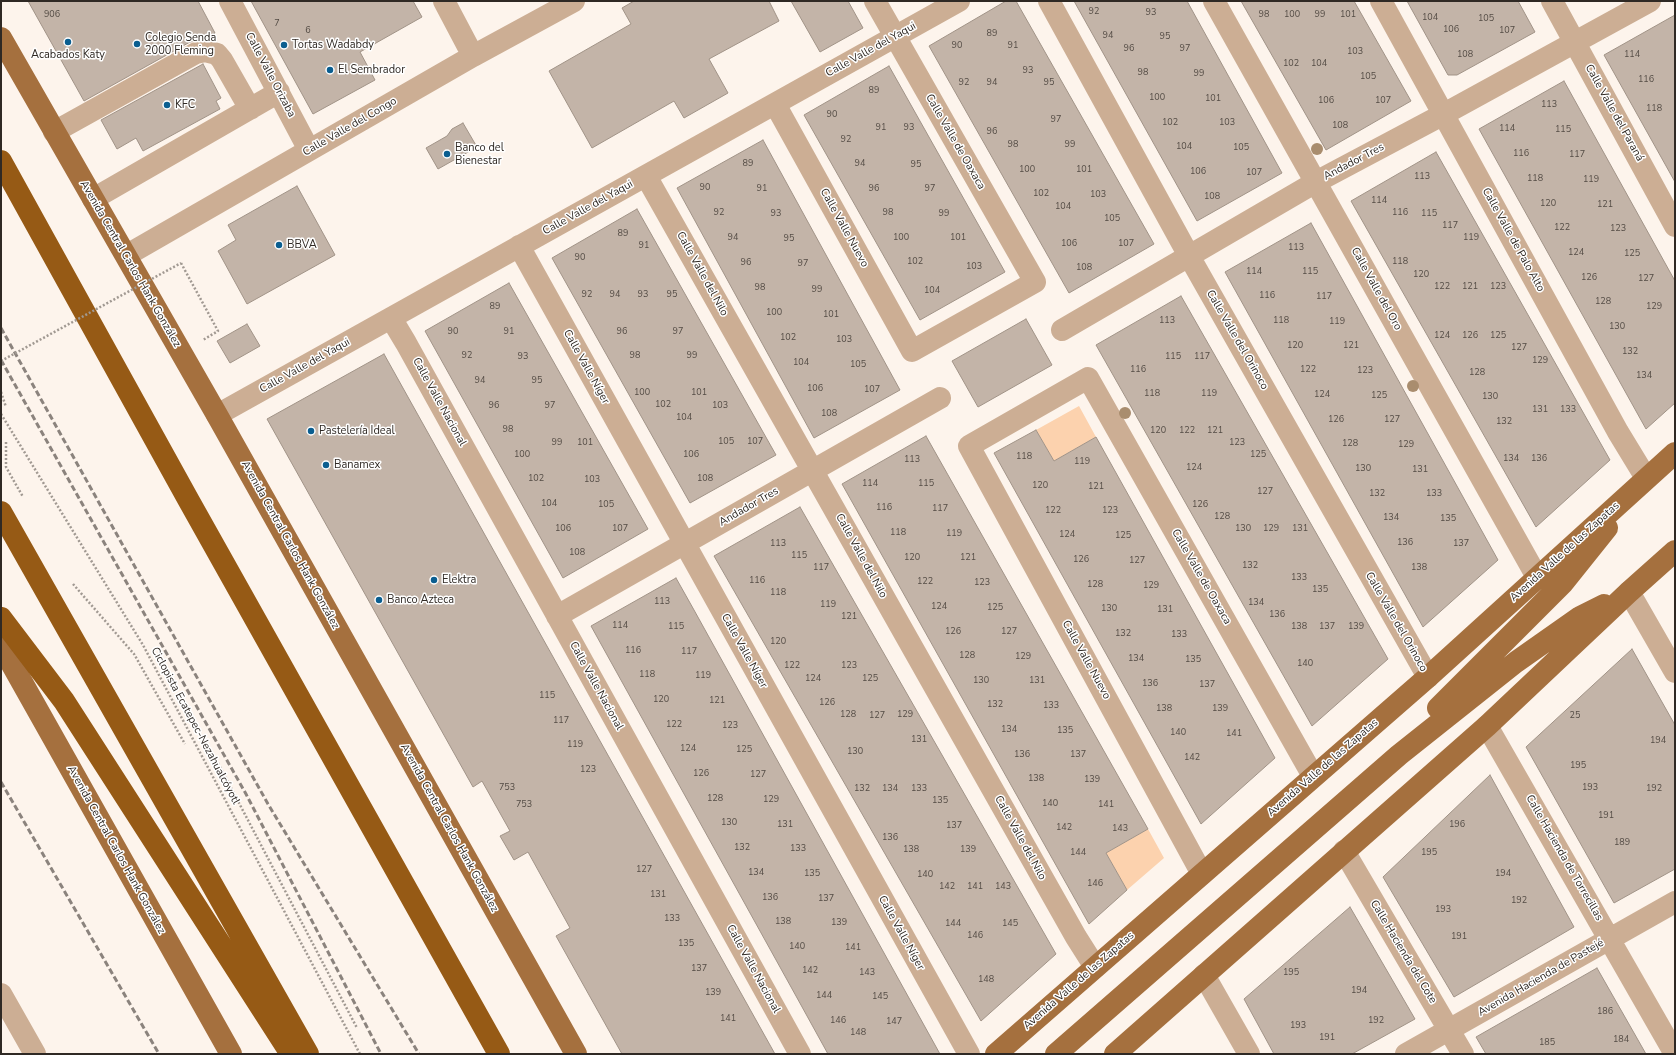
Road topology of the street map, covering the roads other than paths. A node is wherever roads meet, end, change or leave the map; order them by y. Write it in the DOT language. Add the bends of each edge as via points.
graph roads {
  1 [pos="230,1"];
  2 [pos="444,1"];
  3 [pos="574,1"];
  4 [pos="875,1"];
  5 [pos="959,1"];
  6 [pos="1048,1"];
  7 [pos="1214,1"];
  8 [pos="1381,1"];
  9 [pos="1552,1"];
  10 [pos="1650,1"];
  11 [pos="896,36"];
  12 [pos="1,38"];
  13 [pos="1575,43"];
  14 [pos="473,56"];
  15 [pos="280,92"];
  16 [pos="775,104"];
  17 [pos="250,109"];
  18 [pos="1444,114"];
  19 [pos="54,132"];
  20 [pos="309,150"];
  21 [pos="1,161"];
  22 [pos="646,176"];
  23 [pos="1316,182"];
  24 [pos="93,199"];
  25 [pos="1675,226"];
  26 [pos="519,246"];
  27 [pos="126,255"];
  28 [pos="1189,256"];
  29 [pos="391,318"];
  30 [pos="1062,330"];
  31 [pos="912,351"];
  32 [pos="940,398"];
  33 [pos="217,415"];
  34 [pos="969,446"];
  35 [pos="1675,453"];
  36 [pos="812,471"];
  37 [pos="1646,478"];
  38 [pos="1,512"];
  39 [pos="684,544"];
  40 [pos="1675,551"];
  41 [pos="1537,577"];
  42 [pos="1630,592"];
  43 [pos="557,616"];
  44 [pos="1,618"];
  45 [pos="1,645"];
  46 [pos="1675,672"];
  47 [pos="1428,677"];
  48 [pos="1487,726"];
  49 [pos="1399,755"];
  50 [pos="1314,776"];
  51 [pos="1344,851"];
  52 [pos="1202,874"];
  53 [pos="1675,902"];
  54 [pos="1610,938"];
  55 [pos="1095,967"];
  56 [pos="1204,975"];
  57 [pos="1,994"];
  58 [pos="1449,1030"];
  59 [pos="35,1054"];
  60 [pos="231,1054"];
  61 [pos="291,1054"];
  62 [pos="308,1054"];
  63 [pos="499,1054"];
  64 [pos="576,1054"];
  65 [pos="800,1054"];
  66 [pos="969,1054"];
  67 [pos="996,1054"];
  68 [pos="1056,1054"];
  69 [pos="1115,1054"];
  70 [pos="1249,1054"];
  71 [pos="1406,1054"];
  72 [pos="1462,1054"];
  73 [pos="1675,1054"];
  1 -- 15 [label="street, Calle Valle Orizaba"];
  2 -- 14 [label="street"];
  3 -- 14 [label="street, Calle Valle del Congo"];
  4 -- 11 [label="street, Calle Valle de Oaxaca"];
  5 -- 11 [label="street, Calle Valle del Yaqui"];
  6 -- 28 [label="street, Calle Valle del Orinoco"];
  7 -- 23 [label="street, Calle Valle del Oro"];
  8 -- 18 [label="street, Calle Valle de Palo Alto"];
  9 -- 13 [label="street, Calle Valle del Paraná"];
  10 -- 13 [label="street, Andador Tres"];
  11 -- 16 [label="street, Calle Valle del Yaqui"];
  11 -- 31 [label="street, Calle Valle de Oaxaca" via="1035,282"];
  12 -- 19 [label="main road, Avenida Central Carlos Hank González"];
  13 -- 18 [label="street, Andador Tres"];
  13 -- 25 [label="street, Calle Valle del Paraná"];
  14 -- 20 [label="street, Calle Valle del Congo"];
  15 -- 17 [label="street"];
  15 -- 20 [label="street, Calle Valle Orizaba"];
  16 -- 22 [label="street, Calle Valle del Yaqui"];
  16 -- 31 [label="street, Calle Valle Nuevo"];
  17 -- 19 [label="street" via="222,60 217,54 205,51 196,53"];
  17 -- 24 [label="street"];
  18 -- 23 [label="street, Andador Tres"];
  18 -- 37 [label="street, Calle Valle de Palo Alto" via="1618,432"];
  19 -- 24 [label="main road, Avenida Central Carlos Hank González"];
  20 -- 27 [label="street, Calle Valle del Congo"];
  21 -- 63 [label="highway"];
  22 -- 26 [label="street, Calle Valle del Yaqui"];
  22 -- 36 [label="street, Calle Valle del Nilo"];
  23 -- 28 [label="street, Andador Tres"];
  23 -- 41 [label="street, Calle Valle del Oro"];
  24 -- 27 [label="main road, Avenida Central Carlos Hank González"];
  26 -- 29 [label="street, Calle Valle del Yaqui"];
  26 -- 39 [label="street, Calle Valle Níger"];
  27 -- 33 [label="main road, Avenida Central Carlos Hank González"];
  28 -- 30 [label="street, Andador Tres"];
  28 -- 47 [label="street, Calle Valle del Orinoco"];
  29 -- 33 [label="street, Calle Valle del Yaqui"];
  29 -- 43 [label="street, Calle Valle Nacional"];
  32 -- 36 [label="street, Andador Tres"];
  33 -- 64 [label="main road, Avenida Central Carlos Hank González"];
  34 -- 50 [label="street, Calle Valle de Oaxaca" via="1088,378"];
  34 -- 52 [label="street, Calle Valle Nuevo"];
  35 -- 37 [label="main road, Avenida Valle de las Zapatas"];
  36 -- 39 [label="street, Andador Tres"];
  36 -- 55 [label="street, Calle Valle del Nilo"];
  37 -- 41 [label="main road, Avenida Valle de las Zapatas"];
  37 -- 49 [label="main road, Avenida Valle de las Zapatas" via="1563,583 1438,709"];
  38 -- 62 [label="highway"];
  39 -- 43 [label="street, Andador Tres"];
  39 -- 66 [label="street, Calle Valle Níger"];
  40 -- 42 [label="main road, Avenida Valle de las Zapatas"];
  41 -- 47 [label="main road, Avenida Valle de las Zapatas"];
  42 -- 46 [label="street"];
  42 -- 48 [label="main road, Avenida Valle de las Zapatas"];
  42 -- 49 [label="main road, Avenida Valle de las Zapatas" via="1580,617 1516,662"];
  43 -- 65 [label="street, Calle Valle Nacional"];
  44 -- 61 [label="highway" via="64,701"];
  45 -- 60 [label="main road, Avenida Central Carlos Hank González"];
  47 -- 50 [label="main road, Avenida Valle de las Zapatas"];
  48 -- 51 [label="main road, Avenida Valle de las Zapatas"];
  48 -- 54 [label="street, Calle Hacienda de Torrecillas"];
  49 -- 68 [label="main road, Avenida Valle de las Zapatas"];
  50 -- 52 [label="main road, Avenida Valle de las Zapatas"];
  51 -- 56 [label="main road, Avenida Valle de las Zapatas"];
  51 -- 58 [label="street, Calle Hacienda del Cote"];
  52 -- 55 [label="main road, Avenida Valle de las Zapatas"];
  53 -- 54 [label="street, Avenida Hacienda de Pastejé"];
  54 -- 58 [label="street, Avenida Hacienda de Pastejé"];
  54 -- 73 [label="street, Calle Hacienda de Torrecillas"];
  55 -- 67 [label="main road, Avenida Valle de las Zapatas"];
  56 -- 69 [label="main road, Avenida Valle de las Zapatas"];
  56 -- 70 [label="street"];
  57 -- 59 [label="street"];
  58 -- 71 [label="street, Avenida Hacienda de Pastejé"];
  58 -- 72 [label="street, Calle Hacienda del Cote"];
}
